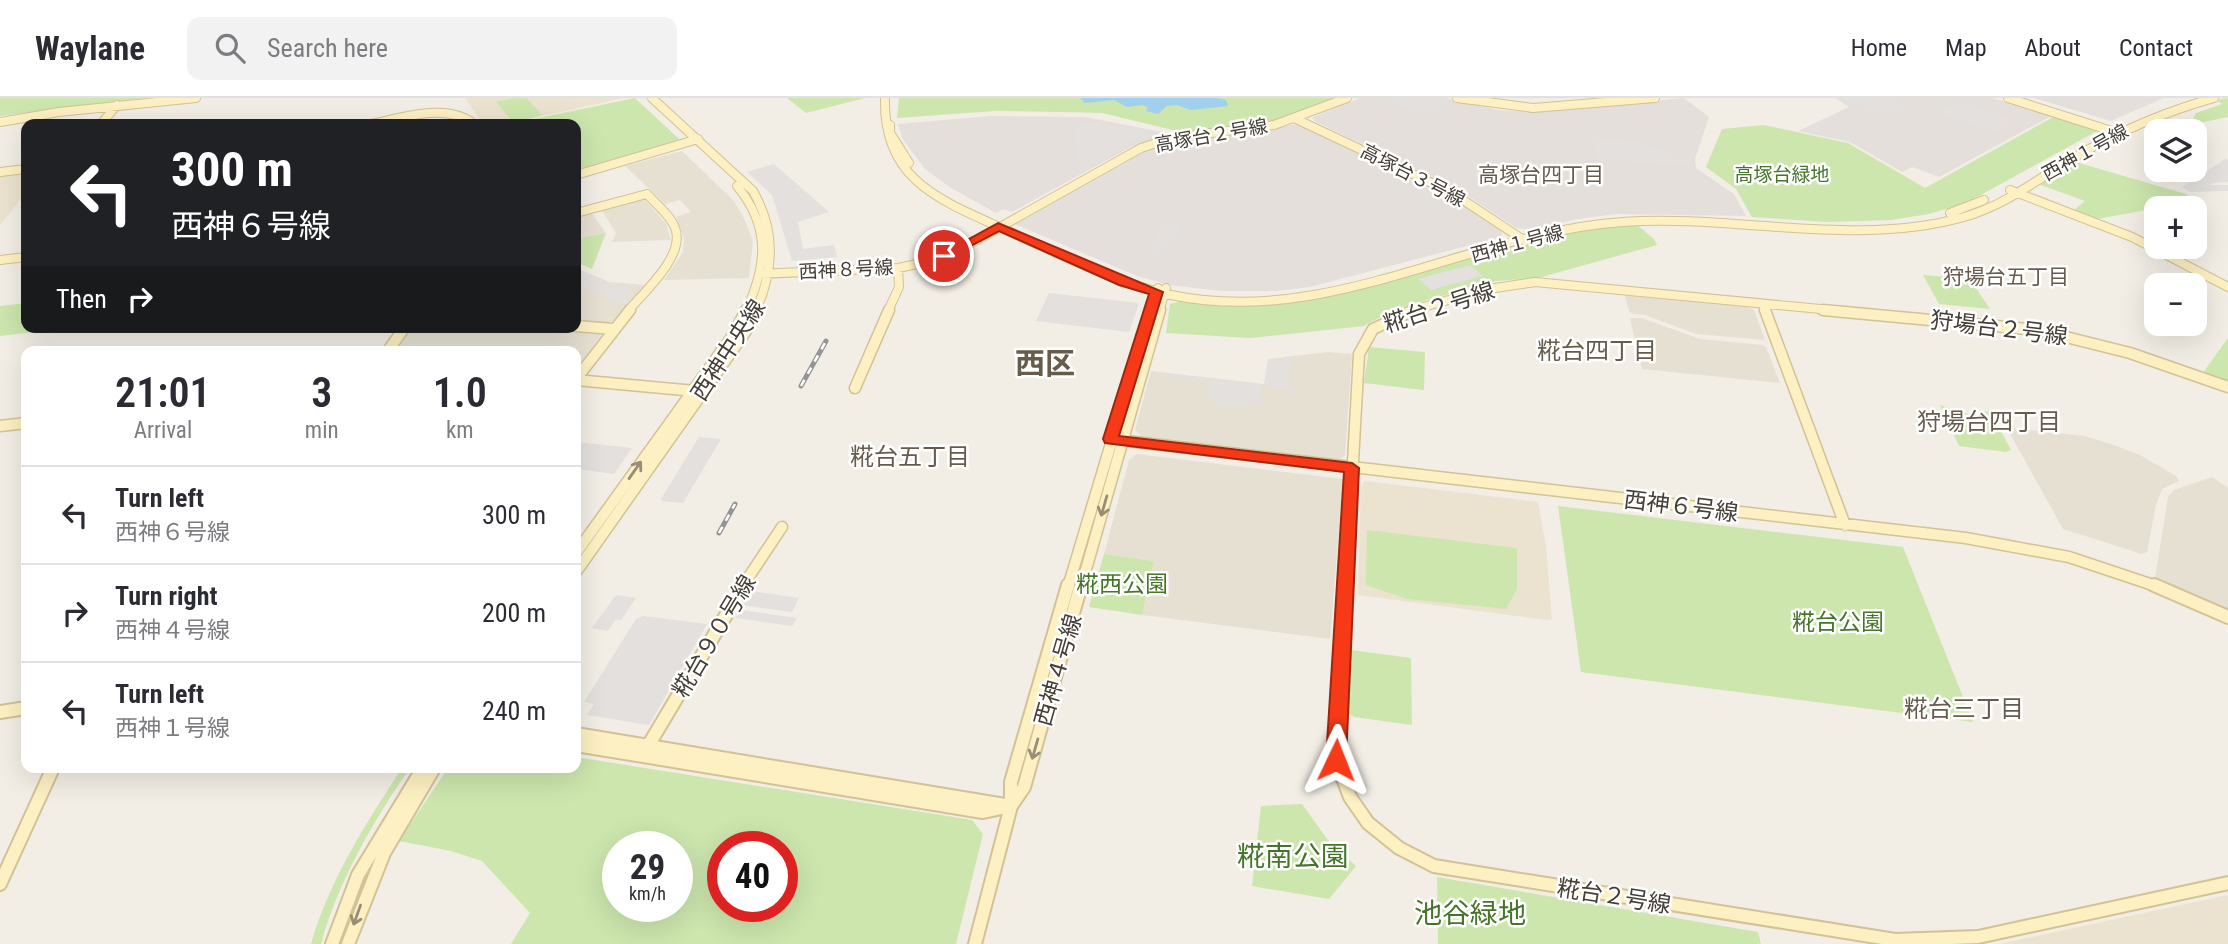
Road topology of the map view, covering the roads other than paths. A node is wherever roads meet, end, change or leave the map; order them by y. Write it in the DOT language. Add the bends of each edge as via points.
graph roads {
  1 [pos="166,98"];
  2 [pos="196,98"];
  3 [pos="643,98"];
  4 [pos="652,98"];
  5 [pos="885,98"];
  6 [pos="892,98"];
  7 [pos="1347,98"];
  8 [pos="1457,98"];
  9 [pos="1470,98"];
  10 [pos="1622,98"];
  11 [pos="1655,98"];
  12 [pos="2008,98"];
  13 [pos="2017,98"];
  14 [pos="2196,98"];
  15 [pos="2214,98"];
  16 [pos="117,104"];
  17 [pos="106,119"];
  18 [pos="403,119"];
  19 [pos="467,119"];
  20 [pos="1296,119"];
  21 [pos="0,120"];
  22 [pos="2116,130"];
  23 [pos="694,141"];
  24 [pos="21,170"];
  25 [pos="0,172"];
  26 [pos="581,174"];
  27 [pos="2010,191"];
  28 [pos="581,212"];
  29 [pos="2079,220"];
  30 [pos="1002,225"];
  31 [pos="1523,239"];
  32 [pos="2128,239"];
  33 [pos="21,258"];
  34 [pos="0,260"];
  35 [pos="895,268"];
  36 [pos="765,273"];
  37 [pos="2228,287"];
  38 [pos="1161,290"];
  39 [pos="1763,304"];
  40 [pos="581,327"];
  41 [pos="613,330"];
  42 [pos="581,373"];
  43 [pos="581,380"];
  44 [pos="2228,387"];
  45 [pos="855,388"];
  46 [pos="697,392"];
  47 [pos="21,423"];
  48 [pos="0,426"];
  49 [pos="1116,440"];
  50 [pos="1352,468"];
  51 [pos="1845,525"];
  52 [pos="782,527"];
  53 [pos="581,546"];
  54 [pos="581,565"];
  55 [pos="2228,617"];
  56 [pos="21,709"];
  57 [pos="0,712"];
  58 [pos="581,735"];
  59 [pos="581,746"];
  60 [pos="648,746"];
  61 [pos="51,773"];
  62 [pos="420,773"];
  63 [pos="431,773"];
  64 [pos="1011,806"];
  65 [pos="2228,883"];
  66 [pos="0,884"];
  67 [pos="332,944"];
  68 [pos="348,944"];
  69 [pos="975,944"];
  1 -- 16 [label="street"];
  2 -- 16 [label="street"];
  3 -- 23 [label="street, 西神中央線"];
  4 -- 23 [label="street, 西神中央線"];
  5 -- 30 [label="street, 西神１号線" via="887,142 905,171 941,198"];
  6 -- 30 [label="street, 西神１号線" via="891,133 904,159 953,199"];
  7 -- 20 [label="street, 高塚台２号線"];
  8 -- 11 [label="street" via="1533,108"];
  9 -- 10 [label="street" via="1542,105"];
  12 -- 22 [label="street"];
  13 -- 22 [label="street"];
  14 -- 22 [label="street, 西神１号線"];
  15 -- 22 [label="street, 西神１号線"];
  16 -- 17 [label="street"];
  16 -- 21 [label="street"];
  18 -- 19 [label="street" via="443,113"];
  20 -- 30 [label="street, 高塚台２号線" via="1248,130 1172,138 1141,148"];
  20 -- 31 [label="street, 高塚台３号線" via="1441,187"];
  22 -- 27 [label="street, 西神１号線"];
  23 -- 26 [label="street"];
  23 -- 36 [label="street, 西神中央線" via="746,195 761,228"];
  24 -- 25 [label="street"];
  27 -- 31 [label="street, 西神１号線" via="1966,217 1930,224 1857,229 1667,220 1618,222"];
  27 -- 37 [label="street" via="2132,237"];
  28 -- 41 [label="street" via="647,194 677,232 670,262"];
  29 -- 32 [label="street"];
  30 -- 35 [label="street, 西神８号線" via="950,253"];
  30 -- 38 [label="street, 西神１号線" via="1124,282"];
  31 -- 38 [label="street, 西神１号線" via="1302,298 1228,302"];
  33 -- 34 [label="street"];
  35 -- 36 [label="street, 西神８号線"];
  35 -- 45 [label="street" via="899,287"];
  36 -- 46 [label="street, 西神中央線" via="759,308"];
  38 -- 49 [label="street, 西神４号線"];
  39 -- 44 [label="street, 狩場台２号線" via="2038,330 2130,352"];
  39 -- 50 [label="street, 糀台２号線" via="1524,283 1394,316 1373,328 1362,344"];
  39 -- 51 [label="street"];
  40 -- 41 [label="street"];
  41 -- 42 [label="street"];
  43 -- 46 [label="street"];
  53 -- 46 [label="street, 西神中央線, one-way"];
  46 -- 54 [label="street, 西神中央線"];
  47 -- 48 [label="street"];
  49 -- 50 [label="street, 西神６号線"];
  49 -- 64 [label="street, 西神４号線" via="1024,787"];
  50 -- 51 [label="street, 西神６号線"];
  50 -- 65 [label="street, 糀台２号線" via="1336,760 1351,801 1376,831 1410,856 1434,866 1509,879 1895,940 1978,937"];
  51 -- 55 [label="street, 西神６号線" via="2046,551 2113,571"];
  52 -- 60 [label="street, 糀台９０号線" via="720,621"];
  56 -- 57 [label="street"];
  58 -- 60 [label="street"];
  59 -- 64 [label="street" via="983,812"];
  60 -- 64 [label="street"];
  61 -- 66 [label="street"];
  62 -- 67 [label="street" via="388,818"];
  63 -- 68 [label="street, one-way" via="380,858"];
  64 -- 69 [label="street, 西神４号線"];
}
